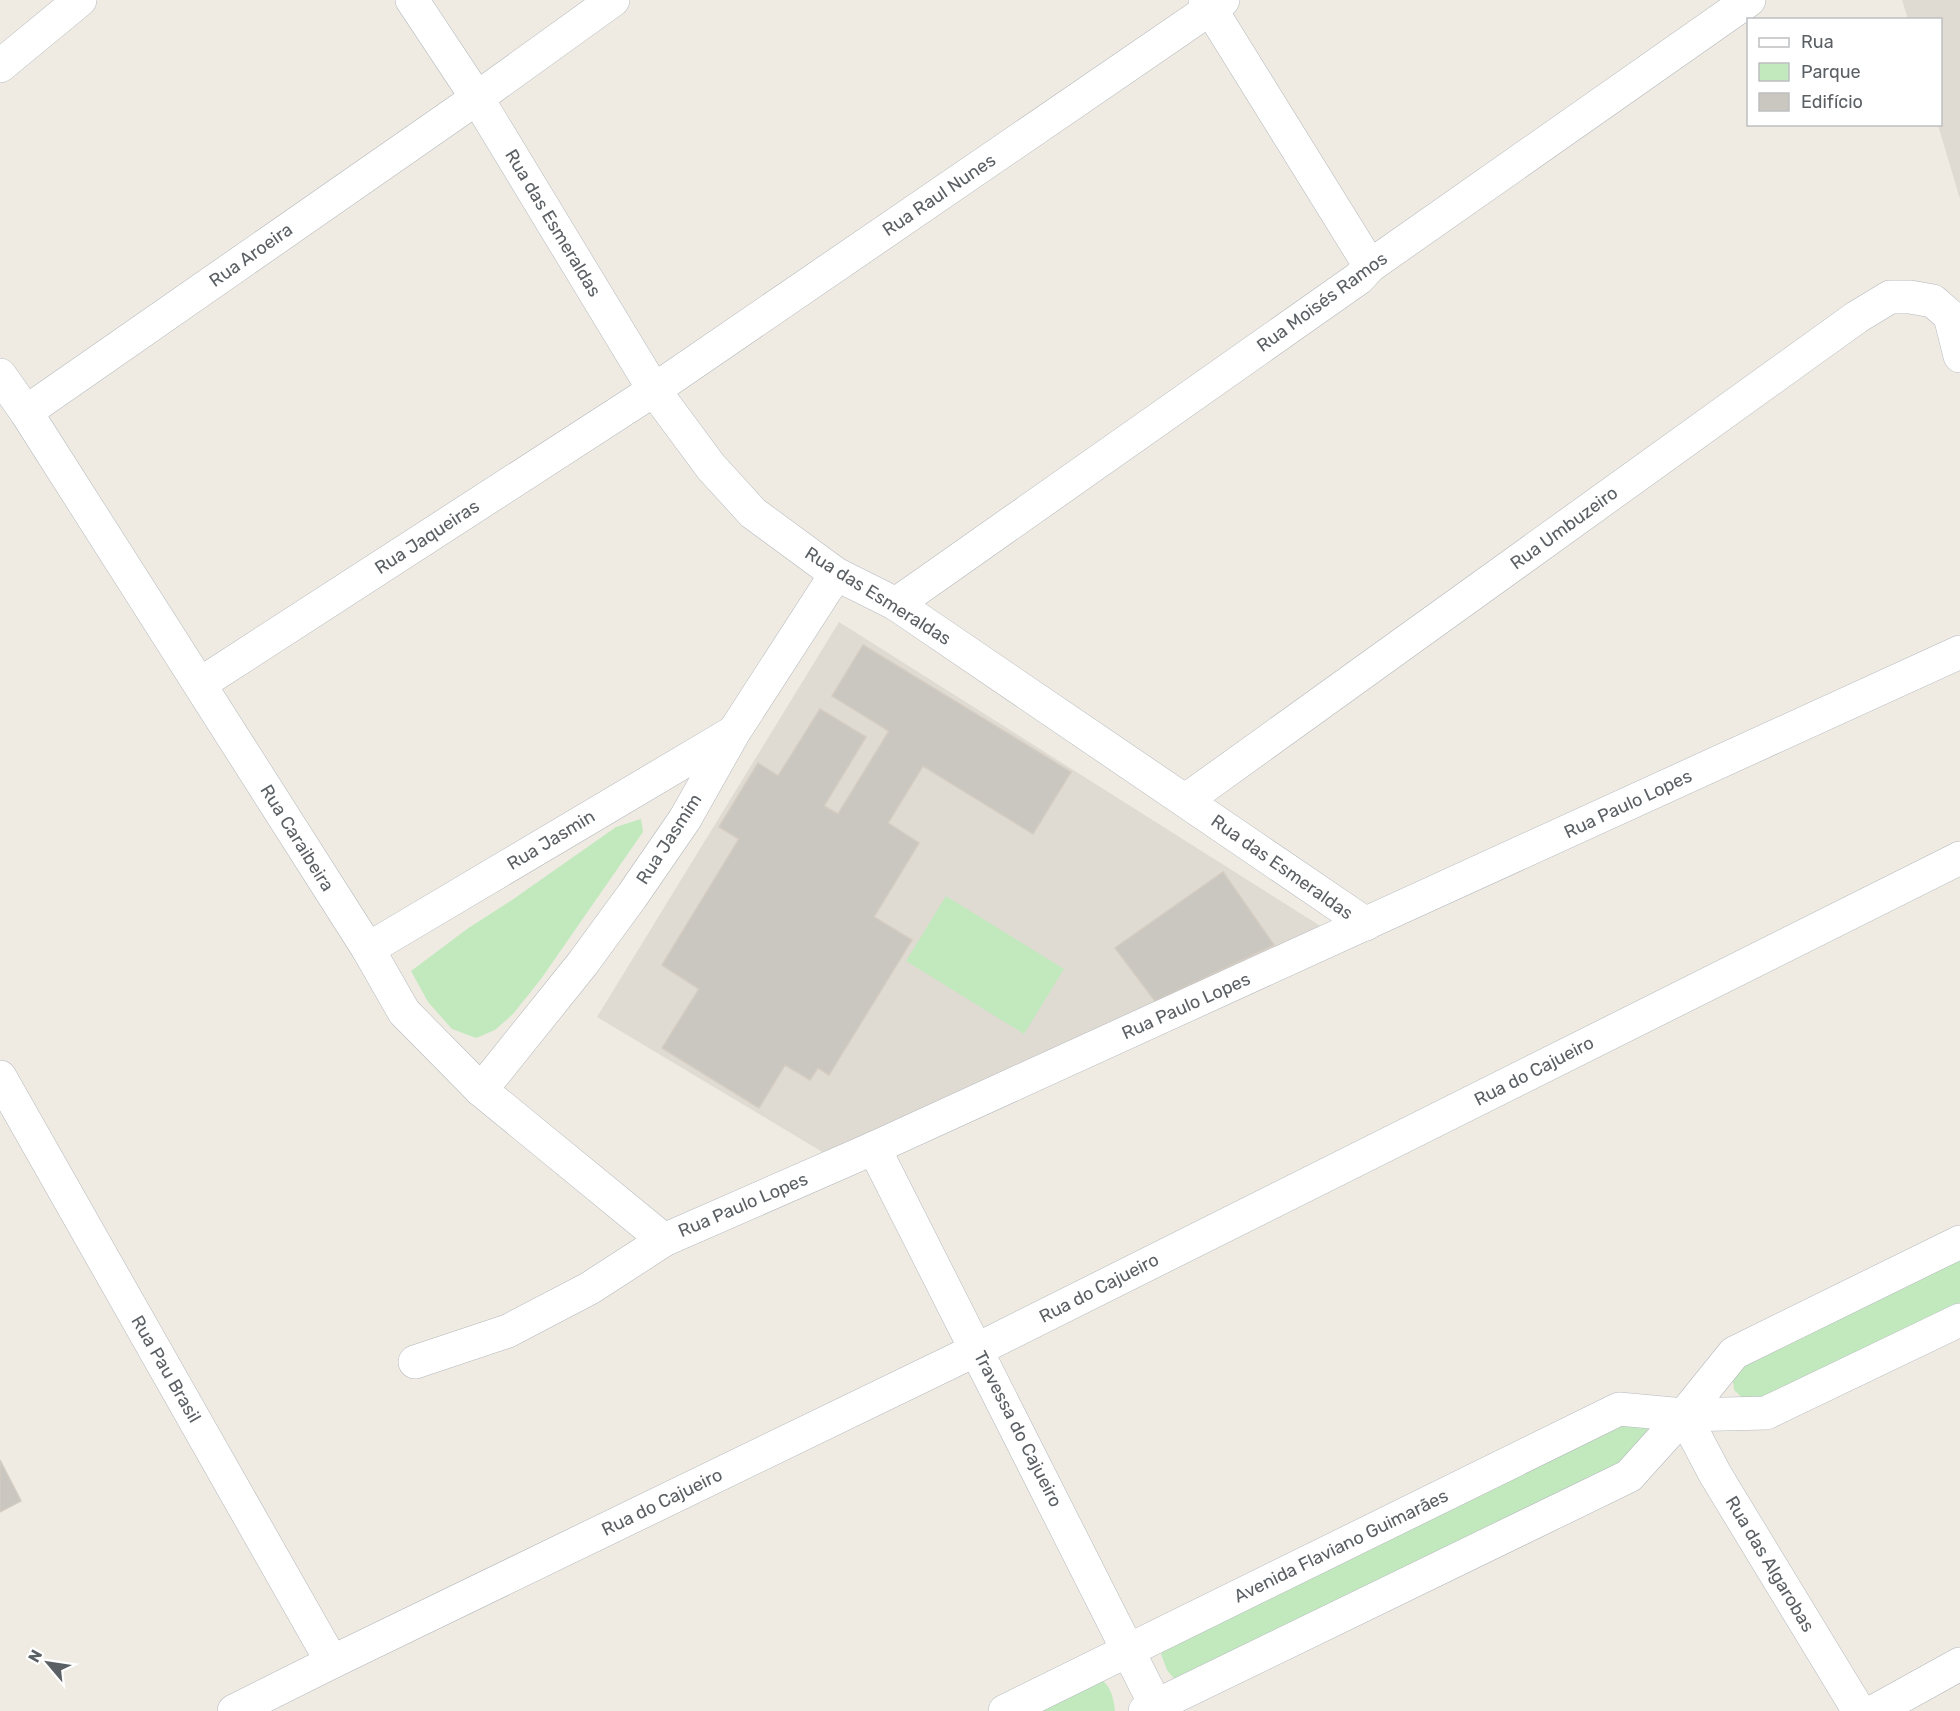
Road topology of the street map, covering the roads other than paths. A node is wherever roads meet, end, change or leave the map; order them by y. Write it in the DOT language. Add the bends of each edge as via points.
graph roads {
  1 [pos="80,0"];
  2 [pos="412,0"];
  3 [pos="613,0"];
  4 [pos="1749,0"];
  5 [pos="1212,3"];
  6 [pos="0,66"];
  7 [pos="477,98"];
  8 [pos="1370,266"];
  9 [pos="1960,356"];
  10 [pos="0,375"];
  11 [pos="654,390"];
  12 [pos="26,412"];
  13 [pos="836,574"];
  14 [pos="896,604"];
  15 [pos="1960,652"];
  16 [pos="200,684"];
  17 [pos="734,732"];
  18 [pos="1186,800"];
  19 [pos="1960,858"];
  20 [pos="1366,924"];
  21 [pos="368,949"];
  22 [pos="0,1077"];
  23 [pos="481,1090"];
  24 [pos="874,1148"];
  25 [pos="664,1240"];
  26 [pos="1960,1242"];
  27 [pos="1960,1320"];
  28 [pos="978,1349"];
  29 [pos="415,1362"];
  30 [pos="1684,1415"];
  31 [pos="1129,1650"];
  32 [pos="332,1662"];
  33 [pos="1960,1664"];
  34 [pos="1153,1709"];
  35 [pos="234,1711"];
  36 [pos="1005,1711"];
  37 [pos="1859,1711"];
  38 [pos="1875,1711"];
  1 -- 6 [label="street"];
  2 -- 7 [label="street, Rua das Esmeraldas"];
  3 -- 7 [label="street, Rua Aroeira"];
  4 -- 8 [label="street, Rua Moisés Ramos"];
  5 -- 8 [label="street"];
  5 -- 11 [label="street, Rua Raul Nunes"];
  7 -- 11 [label="street, Rua das Esmeraldas"];
  7 -- 12 [label="street, Rua Aroeira"];
  8 -- 14 [label="street, Rua Moisés Ramos" via="1359,278"];
  9 -- 18 [label="street, Rua Umbuzeiro" via="1950,316 1933,301 1890,297"];
  10 -- 12 [label="street, Rua Caraibeira"];
  11 -- 13 [label="street, Rua das Esmeraldas" via="711,467 753,513"];
  11 -- 16 [label="street, Rua Jaqueiras"];
  12 -- 16 [label="street, Rua Caraibeira"];
  13 -- 14 [label="street, Rua das Esmeraldas"];
  13 -- 17 [label="street, Rua Jasmim"];
  14 -- 18 [label="street, Rua das Esmeraldas"];
  15 -- 20 [label="street, Rua Paulo Lopes"];
  16 -- 21 [label="street, Rua Caraibeira"];
  17 -- 21 [label="street, Rua Jasmin"];
  17 -- 23 [label="street, Rua Jasmim" via="684,819 632,896"];
  18 -- 20 [label="street, Rua das Esmeraldas"];
  19 -- 28 [label="street, Rua do Cajueiro"];
  20 -- 24 [label="street, Rua Paulo Lopes"];
  21 -- 23 [label="street, Rua Caraibeira" via="404,1012"];
  22 -- 32 [label="street, Rua Pau Brasil"];
  23 -- 25 [label="street, Rua Caraibeira"];
  24 -- 25 [label="street, Rua Paulo Lopes"];
  24 -- 28 [label="street, Travessa do Cajueiro"];
  25 -- 29 [label="street, Rua Paulo Lopes" via="590,1288 508,1330"];
  26 -- 30 [label="street" via="1734,1353"];
  27 -- 30 [label="street, Avenida Flaviano Guimarães" via="1766,1413"];
  28 -- 31 [label="street, Travessa do Cajueiro"];
  28 -- 32 [label="street, Rua do Cajueiro"];
  30 -- 31 [label="street, Avenida Flaviano Guimarães" via="1619,1409"];
  30 -- 34 [label="street" via="1629,1476"];
  30 -- 37 [label="street, Rua das Algarobas" via="1715,1474"];
  31 -- 34 [label="street, Travessa do Cajueiro"];
  31 -- 36 [label="street, Avenida Flaviano Guimarães"];
  32 -- 35 [label="street, Rua do Cajueiro"];
  33 -- 38 [label="street"];
}
